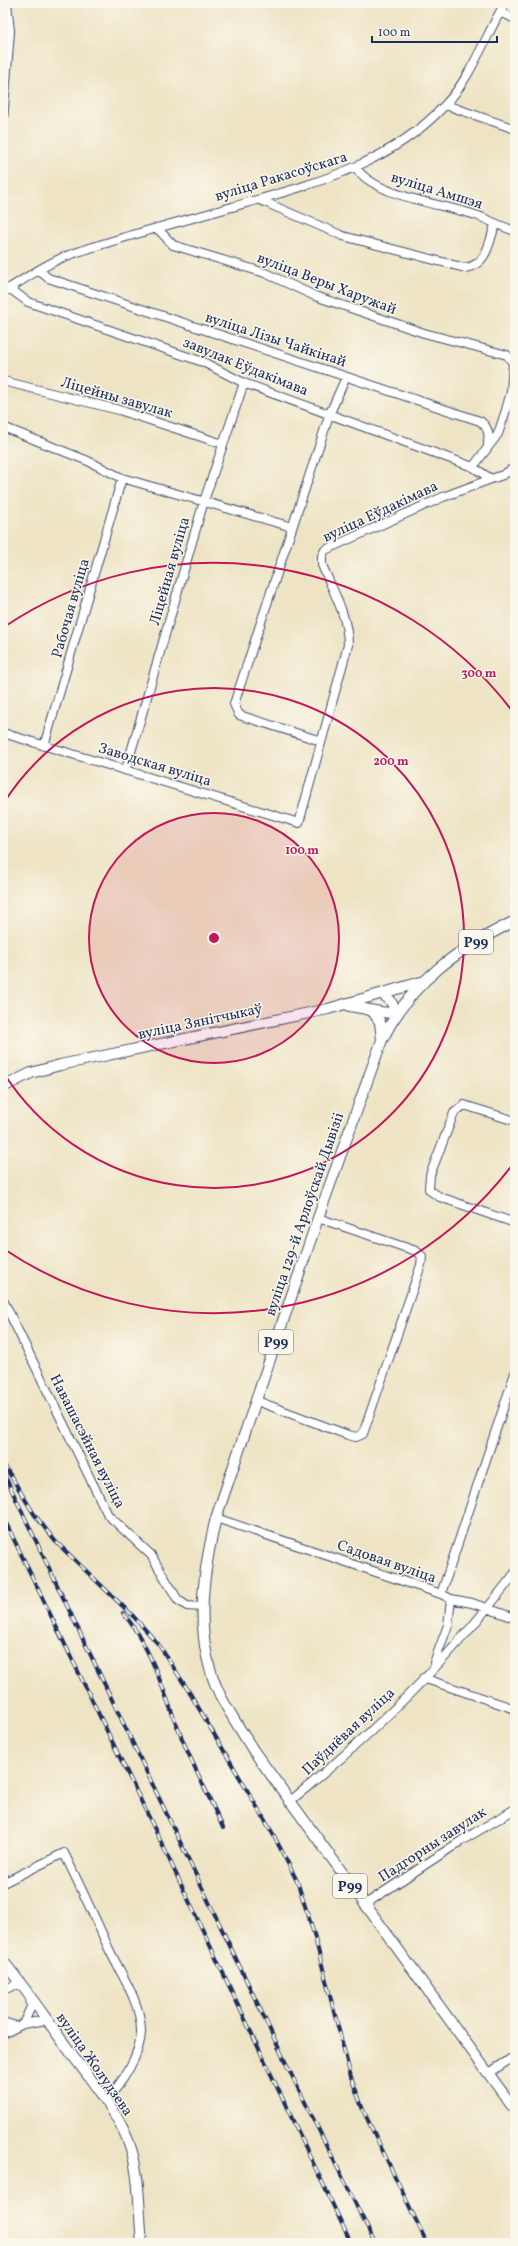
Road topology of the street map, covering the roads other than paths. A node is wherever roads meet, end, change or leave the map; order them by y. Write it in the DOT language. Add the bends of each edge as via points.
graph roads {
  1 [pos="7,3"];
  2 [pos="505,3"];
  3 [pos="500,12"];
  4 [pos="515,19"];
  5 [pos="446,104"];
  6 [pos="3,121"];
  7 [pos="515,129"];
  8 [pos="356,168"];
  9 [pos="260,200"];
  10 [pos="495,225"];
  11 [pos="157,228"];
  12 [pos="515,231"];
  13 [pos="40,271"];
  14 [pos="6,290"];
  15 [pos="346,377"];
  16 [pos="3,381"];
  17 [pos="244,383"];
  18 [pos="330,413"];
  19 [pos="3,427"];
  20 [pos="223,444"];
  21 [pos="488,444"];
  22 [pos="515,467"];
  23 [pos="473,468"];
  24 [pos="122,478"];
  25 [pos="491,479"];
  26 [pos="204,501"];
  27 [pos="292,527"];
  28 [pos="3,733"];
  29 [pos="321,741"];
  30 [pos="44,746"];
  31 [pos="126,769"];
  32 [pos="299,823"];
  33 [pos="515,921"];
  34 [pos="423,981"];
  35 [pos="382,994"];
  36 [pos="346,1005"];
  37 [pos="373,1012"];
  38 [pos="396,1012"];
  39 [pos="382,1040"];
  40 [pos="3,1087"];
  41 [pos="515,1121"];
  42 [pos="318,1218"];
  43 [pos="515,1223"];
  44 [pos="3,1300"];
  45 [pos="515,1373"];
  46 [pos="257,1401"];
  47 [pos="216,1518"];
  48 [pos="515,1573"];
  49 [pos="441,1594"];
  50 [pos="451,1599"];
  51 [pos="202,1607"];
  52 [pos="487,1609"];
  53 [pos="515,1618"];
  54 [pos="433,1668"];
  55 [pos="424,1678"];
  56 [pos="515,1709"];
  57 [pos="289,1802"];
  58 [pos="515,1809"];
  59 [pos="3,1883"];
  60 [pos="364,1905"];
  61 [pos="3,1961"];
  62 [pos="3,1990"];
  63 [pos="28,1991"];
  64 [pos="46,2020"];
  65 [pos="3,2022"];
  66 [pos="19,2025"];
  67 [pos="3,2034"];
  68 [pos="515,2056"];
  69 [pos="489,2073"];
  70 [pos="104,2100"];
  71 [pos="515,2110"];
  72 [pos="142,2243"];
  1 -- 6 [label="street" via="10,31"];
  2 -- 3 [label="street, вуліца Ракасоўскага"];
  3 -- 4 [label="street"];
  3 -- 5 [label="street, вуліца Ракасоўскага" via="468,71"];
  5 -- 7 [label="street"];
  5 -- 8 [label="street, вуліца Ракасоўскага" via="410,137"];
  8 -- 9 [label="street, вуліца Ракасоўскага"];
  8 -- 10 [label="street, вуліца Амшэя" via="362,176 386,190 481,218"];
  9 -- 10 [label="street" via="343,236 465,268 475,266 483,257"];
  9 -- 11 [label="street, вуліца Ракасоўскага"];
  10 -- 12 [label="street, вуліца Амшэя"];
  11 -- 13 [label="street, вуліца Ракасоўскага" via="70,254"];
  11 -- 21 [label="street, вуліца Веры Харужай" via="172,245 265,273 315,296 424,333 502,353 511,358 511,392 498,434"];
  13 -- 14 [label="street, вуліца Ракасоўскага"];
  13 -- 15 [label="street, вуліца Лізы Чайкінай" via="48,278"];
  14 -- 17 [label="street, завулак Еўдакімава" via="28,302 203,362"];
  15 -- 18 [label="street"];
  15 -- 21 [label="street, вуліца Лізы Чайкінай" via="480,421 486,425 490,433"];
  16 -- 20 [label="street, Ліцейны завулак" via="119,410"];
  17 -- 18 [label="street, завулак Еўдакімава"];
  17 -- 20 [label="street, Ліцейная вуліца"];
  18 -- 23 [label="street, завулак Еўдакімава"];
  18 -- 27 [label="street"];
  19 -- 24 [label="street" via="88,461"];
  20 -- 26 [label="street, Ліцейная вуліца"];
  21 -- 23 [label="street"];
  22 -- 25 [label="street"];
  23 -- 25 [label="street"];
  24 -- 26 [label="street"];
  24 -- 30 [label="street, Рабочая вуліца"];
  25 -- 29 [label="street, вуліца Еўдакімава" via="325,550 322,565 348,629 348,645"];
  26 -- 27 [label="street"];
  26 -- 31 [label="street, Ліцейная вуліца"];
  27 -- 29 [label="street" via="234,704 239,715"];
  28 -- 30 [label="street, Заводская вуліца"];
  29 -- 32 [label="street, вуліца Еўдакімава"];
  30 -- 31 [label="street, Заводская вуліца"];
  31 -- 32 [label="street, Заводская вуліца"];
  33 -- 34 [label="main road, Р99" via="467,947"];
  34 -- 35 [label="main road, вуліца Зянітчыкаў"];
  34 -- 38 [label="main road, Р99"];
  35 -- 36 [label="main road, вуліца Зянітчыкаў"];
  35 -- 38 [label="main road" via="390,1000"];
  36 -- 37 [label="main road"];
  36 -- 40 [label="main road, вуліца Зянітчыкаў" via="60,1065 31,1073"];
  37 -- 38 [label="main road"];
  37 -- 39 [label="main road" via="380,1022"];
  38 -- 39 [label="main road, Р99"];
  39 -- 42 [label="main road, вуліца 129-й Арлоўскай Дывізіі / Р99"];
  41 -- 43 [label="street" via="464,1105 454,1113 430,1175 429,1185 432,1192 440,1197"];
  42 -- 46 [label="main road, вуліца 129-й Арлоўскай Дывізіі / Р99"];
  42 -- 46 [label="street" via="416,1251 422,1256 409,1301 363,1434 356,1437 348,1435"];
  44 -- 51 [label="street, Навашасэйная вуліца" via="108,1515 151,1555 178,1600 187,1606"];
  45 -- 49 [label="street, Садовая вуліца"];
  46 -- 47 [label="main road, вуліца 129-й Арлоўскай Дывізіі / Р99"];
  47 -- 49 [label="street, Садовая вуліца"];
  47 -- 51 [label="main road, вуліца 129-й Арлоўскай Дывізіі / Р99" via="207,1554"];
  48 -- 52 [label="street, Паўднёвая вуліца"];
  49 -- 50 [label="street"];
  50 -- 52 [label="street"];
  50 -- 54 [label="street" via="448,1625"];
  51 -- 57 [label="main road, вуліца 129-й Арлоўскай Дывізіі / Р99" via="206,1651 220,1694 253,1750"];
  52 -- 53 [label="street"];
  52 -- 54 [label="street, Паўднёвая вуліца"];
  54 -- 55 [label="street, Паўднёвая вуліца"];
  55 -- 56 [label="street"];
  55 -- 57 [label="street, Паўднёвая вуліца" via="380,1722"];
  57 -- 60 [label="main road, вуліца 129-й Арлоўскай Дывізіі / Р99"];
  58 -- 60 [label="street, Падгорны завулак"];
  59 -- 70 [label="street" via="64,1853 135,2002 141,2033 130,2066 120,2084"];
  60 -- 69 [label="main road, вуліца 129-й Арлоўскай Дывізіі / Р99"];
  61 -- 63 [label="main road, вуліца Жолудзева"];
  62 -- 63 [label="street" via="15,1985"];
  63 -- 64 [label="main road, вуліца Жолудзева"];
  63 -- 66 [label="street" via="31,2007"];
  64 -- 66 [label="street"];
  64 -- 70 [label="main road, вуліца Жолудзева"];
  65 -- 66 [label="street"];
  66 -- 67 [label="street"];
  68 -- 69 [label="street"];
  69 -- 71 [label="main road, вуліца 129-й Арлоўскай Дывізіі / Р99"];
  70 -- 72 [label="main road, вуліца Жолудзева" via="123,2131 132,2152"];
}
